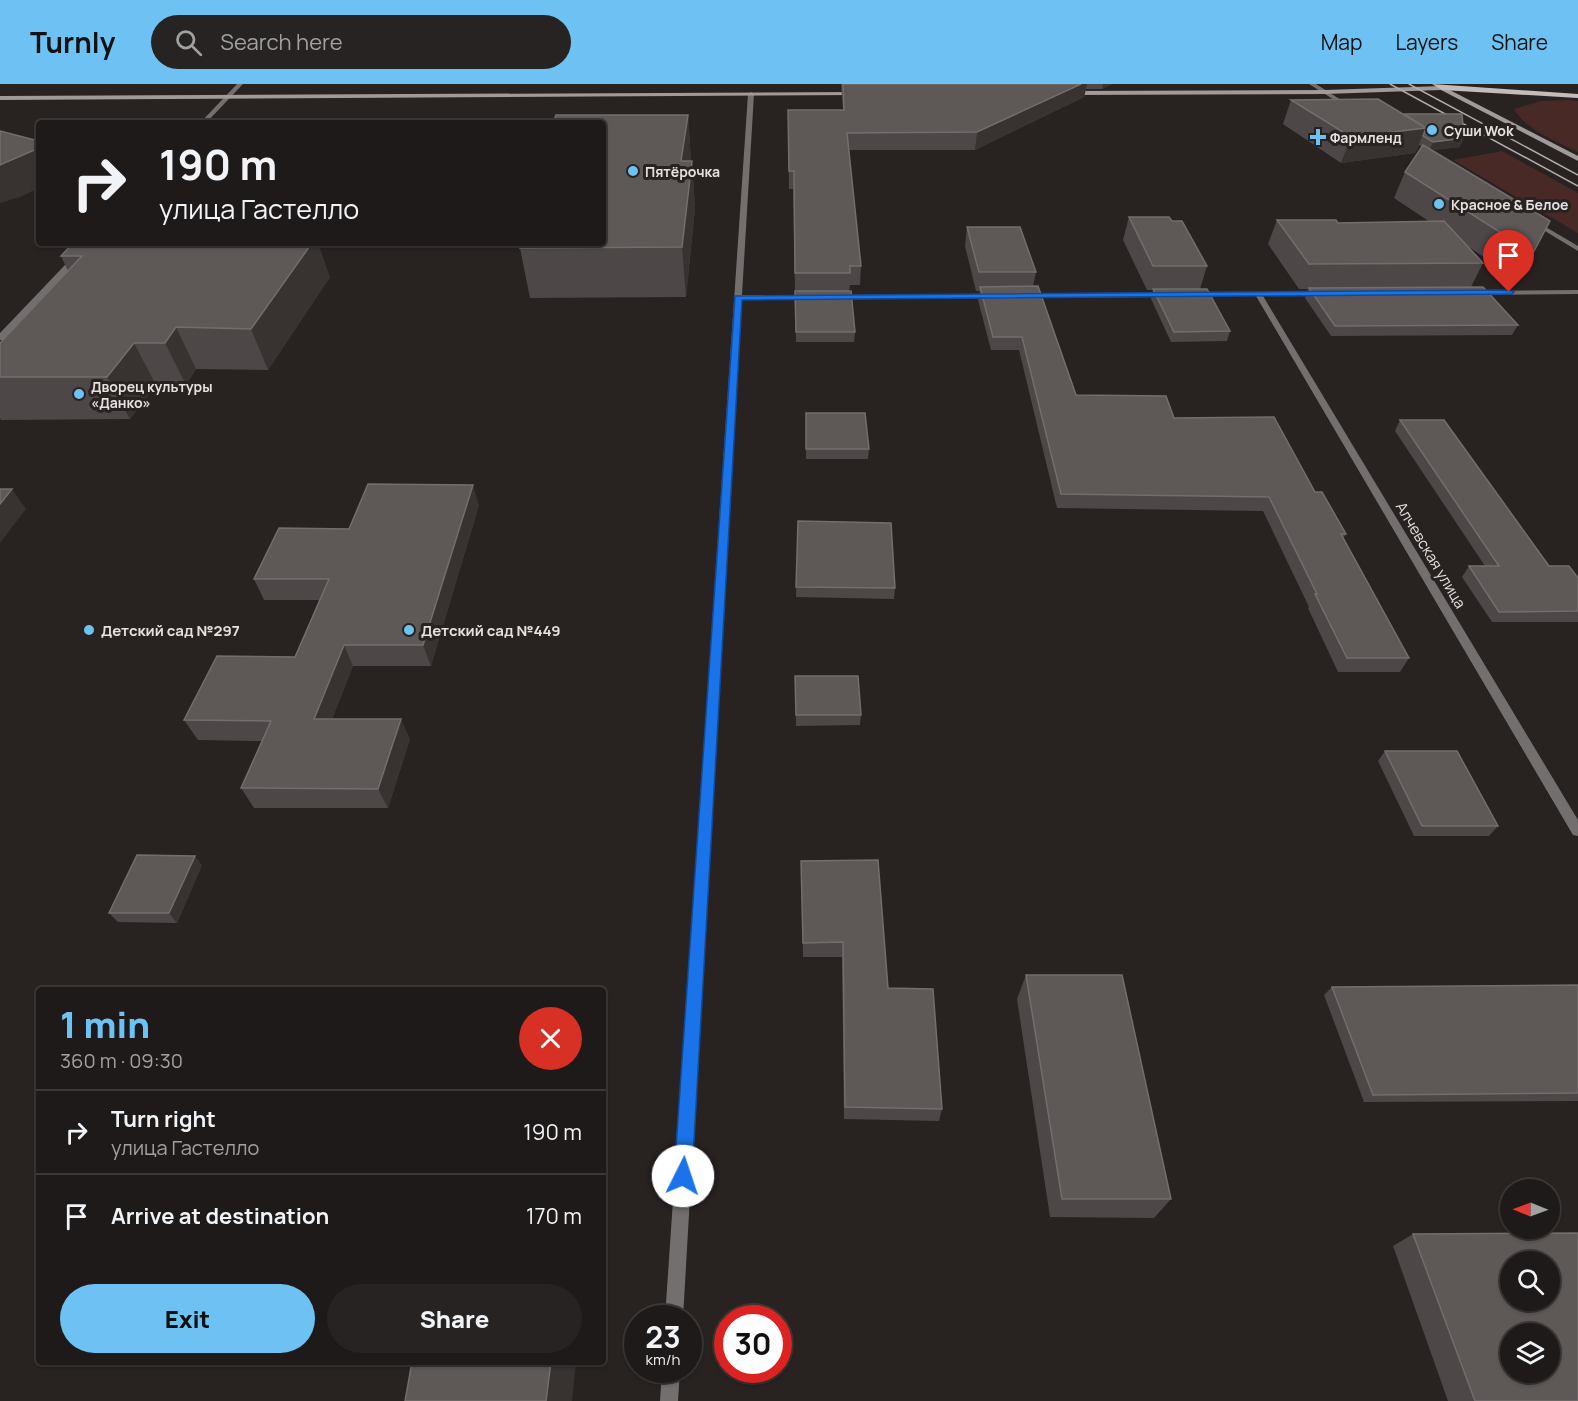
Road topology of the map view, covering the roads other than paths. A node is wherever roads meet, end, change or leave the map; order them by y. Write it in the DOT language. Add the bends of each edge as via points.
graph roads {
  1 [pos="240,84"];
  2 [pos="1312,84"];
  3 [pos="1454,84"];
  4 [pos="1438,86"];
  5 [pos="1325,92"];
  6 [pos="751,93"];
  7 [pos="866,93"];
  8 [pos="1057,93"];
  9 [pos="1578,96"];
  10 [pos="228,97"];
  11 [pos="0,98"];
  12 [pos="1355,110"];
  13 [pos="206,120"];
  14 [pos="1578,159"];
  15 [pos="1522,214"];
  16 [pos="87,246"];
  17 [pos="1578,249"];
  18 [pos="1578,292"];
  19 [pos="1459,293"];
  20 [pos="1187,294"];
  21 [pos="1258,294"];
  22 [pos="1329,294"];
  23 [pos="1175,295"];
  24 [pos="738,297"];
  25 [pos="0,338"];
  26 [pos="1578,831"];
  27 [pos="675,1305"];
  28 [pos="670,1383"];
  29 [pos="669,1401"];
  1 -- 10 [label="street"];
  2 -- 5 [label="street"];
  3 -- 4 [label="main road"];
  4 -- 5 [label="main road"];
  4 -- 9 [label="main road"];
  4 -- 14 [label="main road"];
  5 -- 8 [label="main road"];
  5 -- 12 [label="street"];
  6 -- 7 [label="main road"];
  6 -- 10 [label="main road"];
  6 -- 24 [label="street"];
  10 -- 11 [label="main road"];
  10 -- 13 [label="street"];
  15 -- 17 [label="street"];
  16 -- 25 [label="street"];
  18 -- 19 [label="street"];
  20 -- 21 [label="street"];
  21 -- 22 [label="street"];
  21 -- 26 [label="street, Алчевская улица"];
  23 -- 24 [label="street"];
  24 -- 27 [label="street"];
  28 -- 29 [label="street"];
}
